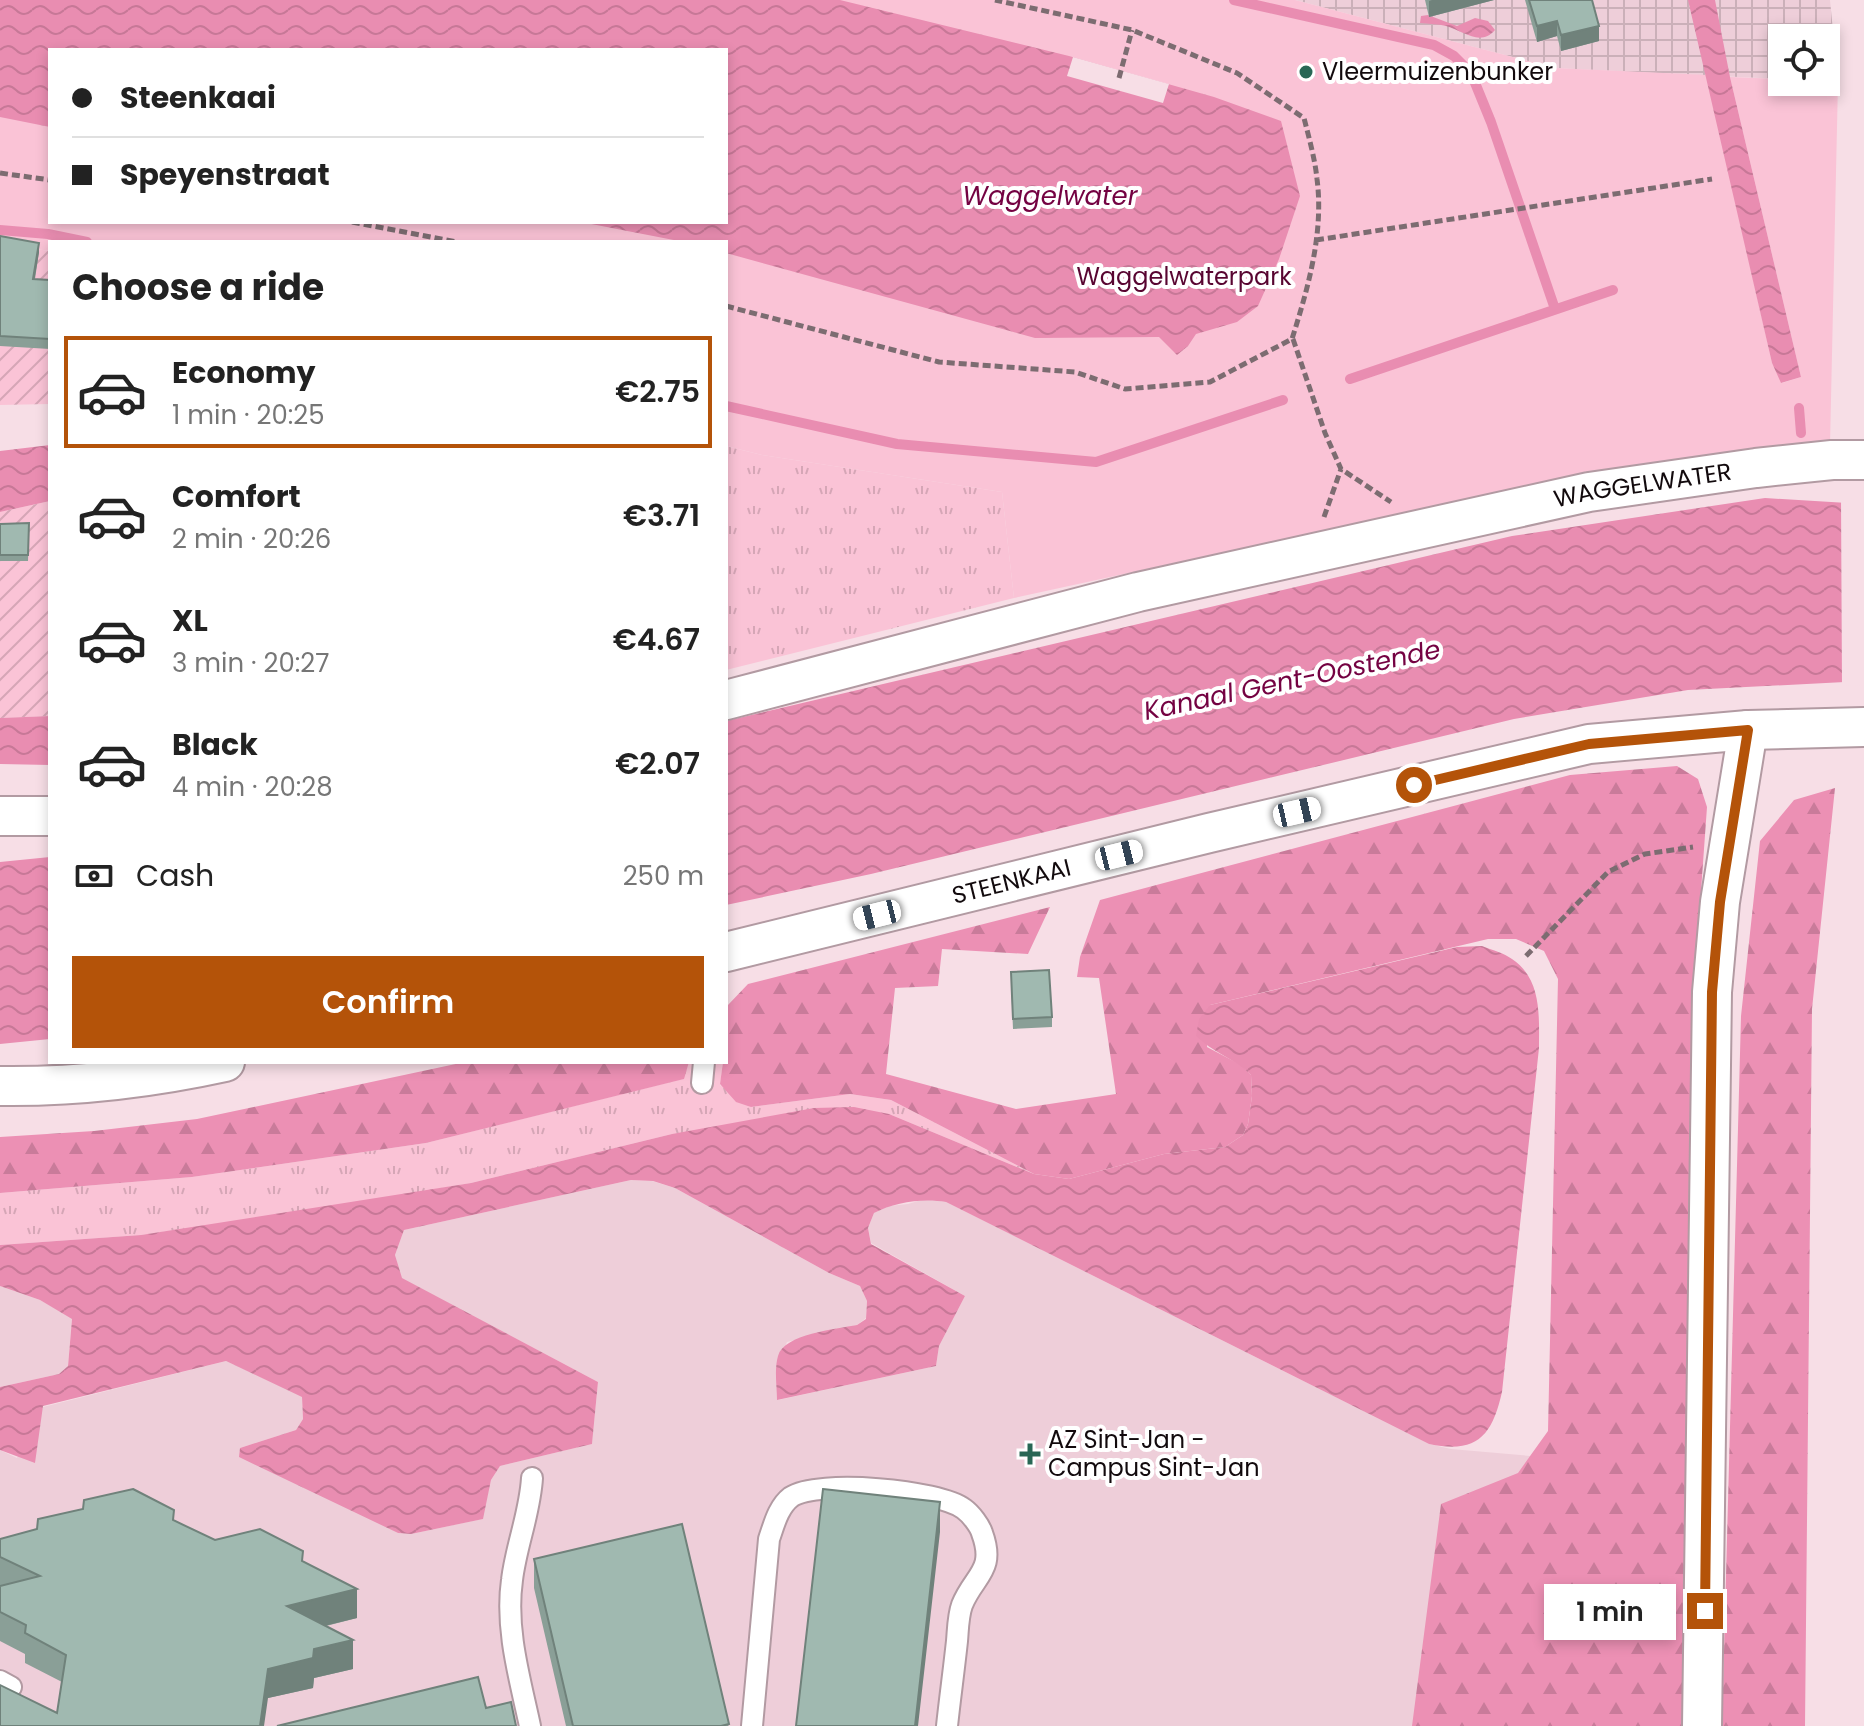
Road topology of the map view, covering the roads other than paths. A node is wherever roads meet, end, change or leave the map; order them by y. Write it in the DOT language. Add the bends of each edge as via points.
graph roads {
  1 [pos="1864,460"];
  2 [pos="728,699"];
  3 [pos="1864,727"];
  4 [pos="1748,730"];
  5 [pos="0,816"];
  6 [pos="48,816"];
  7 [pos="728,952"];
  8 [pos="216,1064"];
  9 [pos="704,1064"];
  10 [pos="702,1083"];
  11 [pos="0,1086"];
  12 [pos="532,1478"];
  13 [pos="530,1726"];
  14 [pos="752,1726"];
  15 [pos="947,1726"];
  16 [pos="1702,1726"];
  1 -- 2 [label="street, WAGGELWATER" via="1756,468 1589,492 1138,592"];
  3 -- 4 [label="street, STEENKAAI"];
  4 -- 7 [label="street, STEENKAAI" via="1589,744"];
  4 -- 16 [label="street" via="1720,902 1712,992"];
  5 -- 6 [label="street"];
  8 -- 11 [label="street" via="173,1073"];
  9 -- 10 [label="lane"];
  12 -- 13 [label="lane" via="511,1581 511,1636"];
  14 -- 15 [label="lane" via="769,1539 776,1515 792,1496 841,1488 887,1489 939,1499 964,1509 981,1529 988,1553 983,1573 961,1607"];
}
